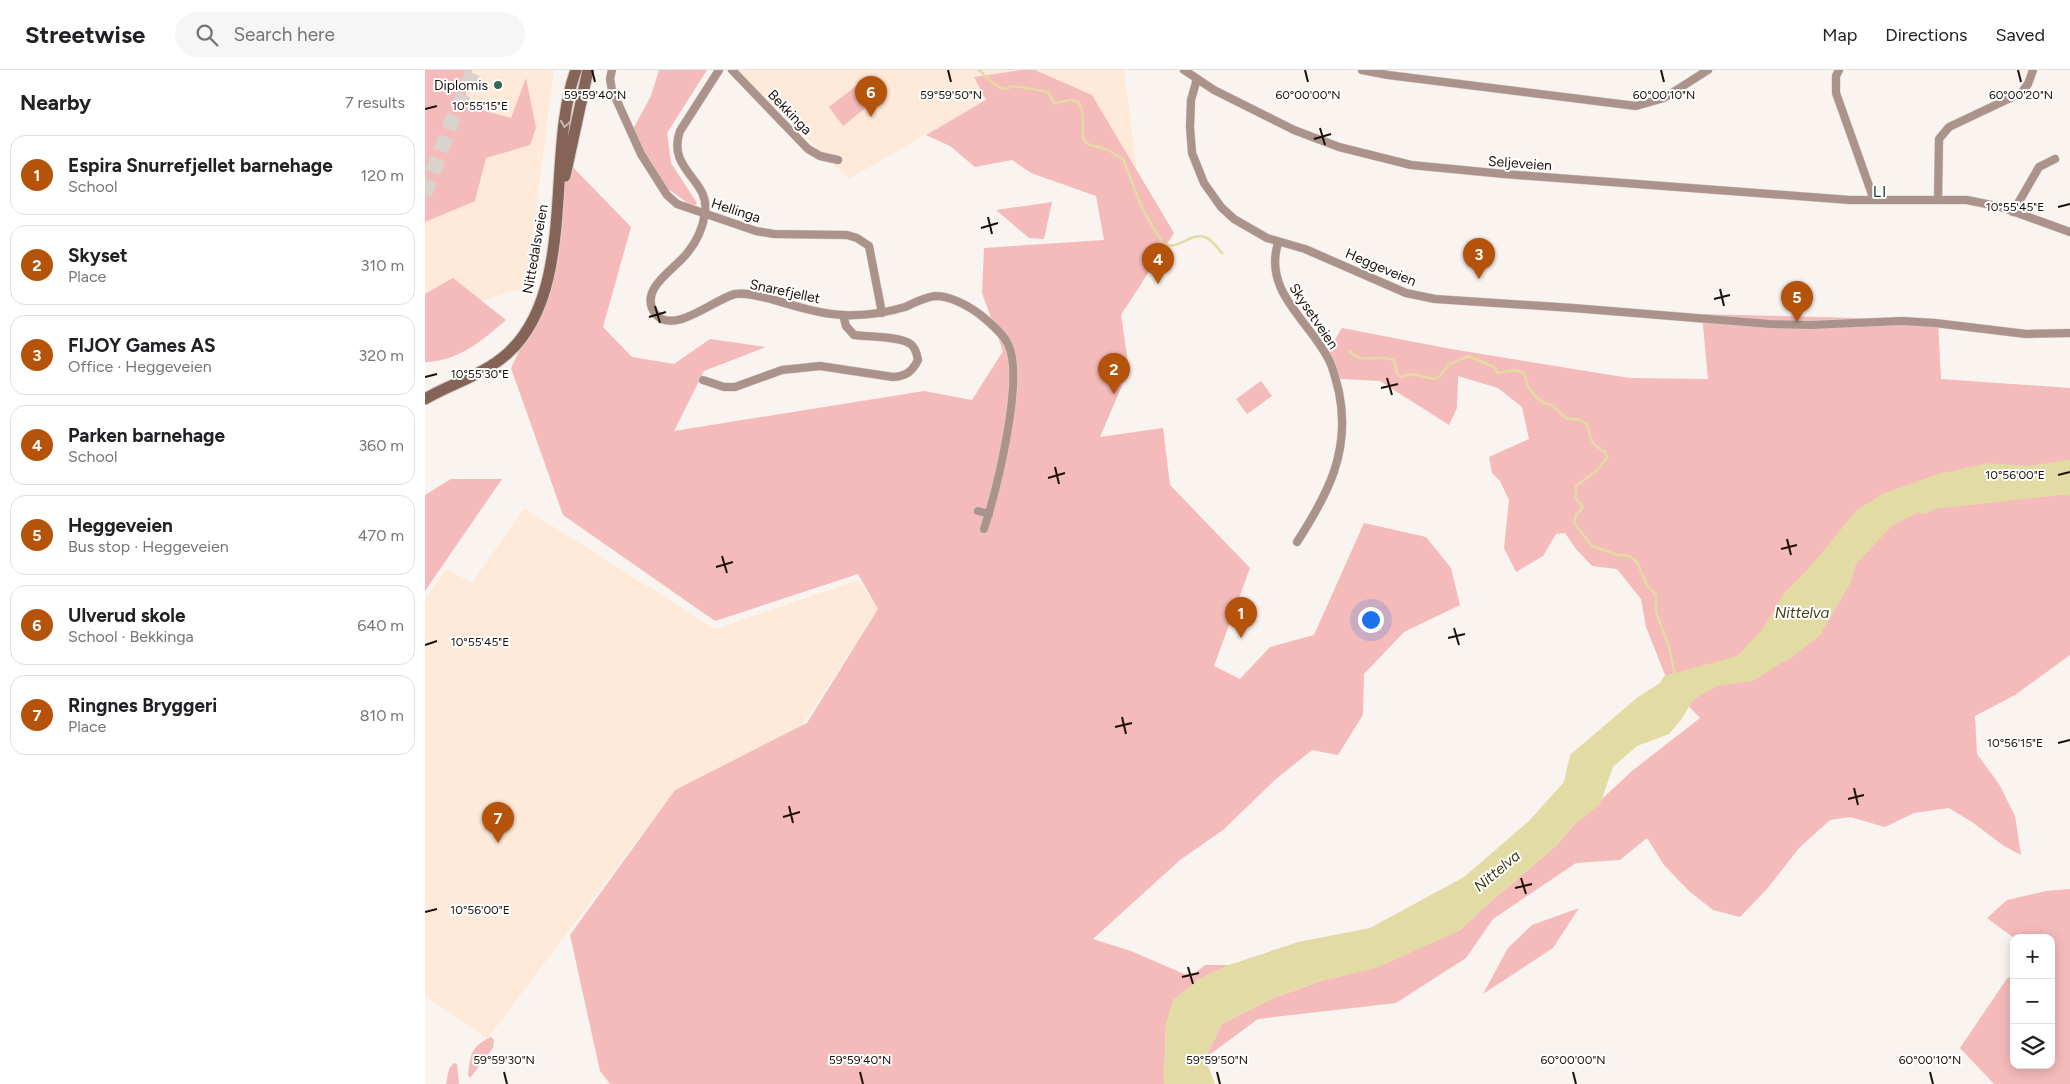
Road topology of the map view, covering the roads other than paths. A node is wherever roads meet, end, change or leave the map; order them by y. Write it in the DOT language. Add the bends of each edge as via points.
graph roads {
  1 [pos="576,70"];
  2 [pos="588,70"];
  3 [pos="612,70"];
  4 [pos="719,70"];
  5 [pos="732,70"];
  6 [pos="1184,70"];
  7 [pos="1362,70"];
  8 [pos="1708,70"];
  9 [pos="1839,70"];
  10 [pos="2033,70"];
  11 [pos="1197,79"];
  12 [pos="2055,159"];
  13 [pos="838,160"];
  14 [pos="559,194"];
  15 [pos="1874,200"];
  16 [pos="1939,200"];
  17 [pos="2013,212"];
  18 [pos="705,214"];
  19 [pos="2070,232"];
  20 [pos="1278,243"];
  21 [pos="882,313"];
  22 [pos="843,315"];
  23 [pos="2070,333"];
  24 [pos="703,380"];
  25 [pos="425,400"];
  26 [pos="978,511"];
  27 [pos="989,514"];
  28 [pos="984,529"];
  29 [pos="1297,542"];
  1 -- 14 [label="main road, Nittedalsveien, one-way" via="567,110"];
  2 -- 14 [label="main road, Nittedalsveien" via="568,167"];
  3 -- 18 [label="street, Hellinga" via="610,83 615,97 653,176 671,200"];
  4 -- 18 [label="street" via="680,131 677,146 682,165 703,194"];
  5 -- 13 [label="street, Bekkinga" via="808,149"];
  6 -- 11 [label="street, Seljeveien"];
  7 -- 8 [label="street" via="1637,106 1664,98"];
  9 -- 15 [label="street" via="1836,93"];
  10 -- 16 [label="street" via="2021,93 1949,127 1939,139"];
  11 -- 15 [label="street, Seljeveien" via="1294,130 1346,149 1411,165"];
  11 -- 20 [label="street, Heggeveien" via="1191,100 1190,137 1194,161 1204,183 1229,216"];
  12 -- 17 [label="street" via="2039,167"];
  14 -- 25 [label="main road, Nittedalsveien" via="546,284 530,327 495,363"];
  15 -- 16 [label="street, Seljeveien"];
  16 -- 17 [label="street, Seljeveien" via="1979,202"];
  17 -- 19 [label="street, Seljeveien"];
  18 -- 21 [label="street, Hellinga" via="756,231 847,235 863,241 870,250"];
  18 -- 22 [label="street, Snarefjellet" via="692,246 653,291 652,306 659,318 677,321 735,294 748,293"];
  20 -- 23 [label="street, Heggeveien" via="1305,249 1397,290 1425,298 1770,324 1913,321 2020,334"];
  20 -- 29 [label="street, Skysetveien" via="1274,264 1276,279 1328,358 1342,417 1341,445 1331,483 1319,509"];
  21 -- 22 [label="street, Snarefjellet"];
  21 -- 27 [label="street, Snarefjellet" via="933,296 950,298 969,306 1008,344 1014,371 1012,402"];
  22 -- 24 [label="street" via="845,326 854,335 909,343 918,360 914,368 902,376 893,377 820,366 781,370 735,387"];
  26 -- 27 [label="street"];
  27 -- 28 [label="street, Snarefjellet"];
}
